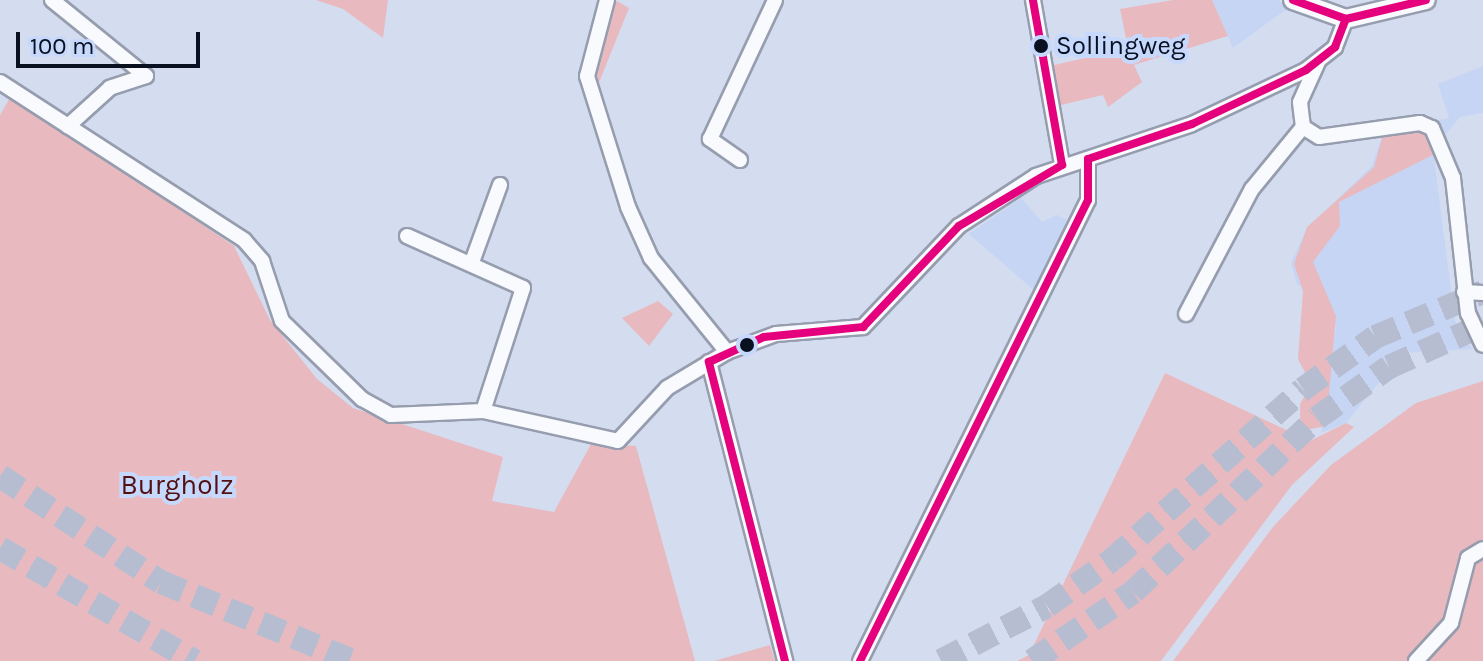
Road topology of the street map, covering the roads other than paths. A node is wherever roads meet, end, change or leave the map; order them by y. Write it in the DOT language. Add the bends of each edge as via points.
graph roads {
  1 [pos="52,0"];
  2 [pos="607,0"];
  3 [pos="775,0"];
  4 [pos="1033,0"];
  5 [pos="1293,0"];
  6 [pos="1426,0"];
  7 [pos="1346,19"];
  8 [pos="1318,62"];
  9 [pos="0,82"];
  10 [pos="68,126"];
  11 [pos="1303,127"];
  12 [pos="1088,159"];
  13 [pos="740,160"];
  14 [pos="1062,165"];
  15 [pos="500,185"];
  16 [pos="407,236"];
  17 [pos="472,262"];
  18 [pos="1464,292"];
  19 [pos="1483,293"];
  20 [pos="1186,314"];
  21 [pos="1483,345"];
  22 [pos="727,352"];
  23 [pos="709,362"];
  24 [pos="483,411"];
  25 [pos="1483,549"];
  26 [pos="785,661"];
  27 [pos="860,661"];
  28 [pos="1416,661"];
  1 -- 10 [label="street" via="146,76 110,88"];
  2 -- 22 [label="street" via="587,76 628,207 651,258"];
  3 -- 13 [label="street" via="710,139"];
  4 -- 14 [label="street"];
  5 -- 7 [label="street"];
  6 -- 7 [label="street"];
  7 -- 8 [label="street" via="1335,47"];
  8 -- 11 [label="street" via="1300,102"];
  8 -- 12 [label="street" via="1192,124"];
  9 -- 10 [label="street"];
  10 -- 24 [label="street" via="244,240 262,261 282,321 362,399 391,415 417,418"];
  11 -- 18 [label="street" via="1319,137 1420,123 1432,128 1457,201"];
  11 -- 20 [label="street" via="1252,189"];
  12 -- 14 [label="street"];
  12 -- 27 [label="street" via="1088,200"];
  14 -- 22 [label="street" via="968,219 863,327 776,334"];
  15 -- 17 [label="street"];
  16 -- 17 [label="street"];
  17 -- 24 [label="street" via="523,288"];
  18 -- 19 [label="street"];
  18 -- 21 [label="street"];
  22 -- 23 [label="street"];
  23 -- 24 [label="street" via="667,388 618,441"];
  23 -- 26 [label="street"];
  25 -- 28 [label="street" via="1468,558 1451,623"];
}
